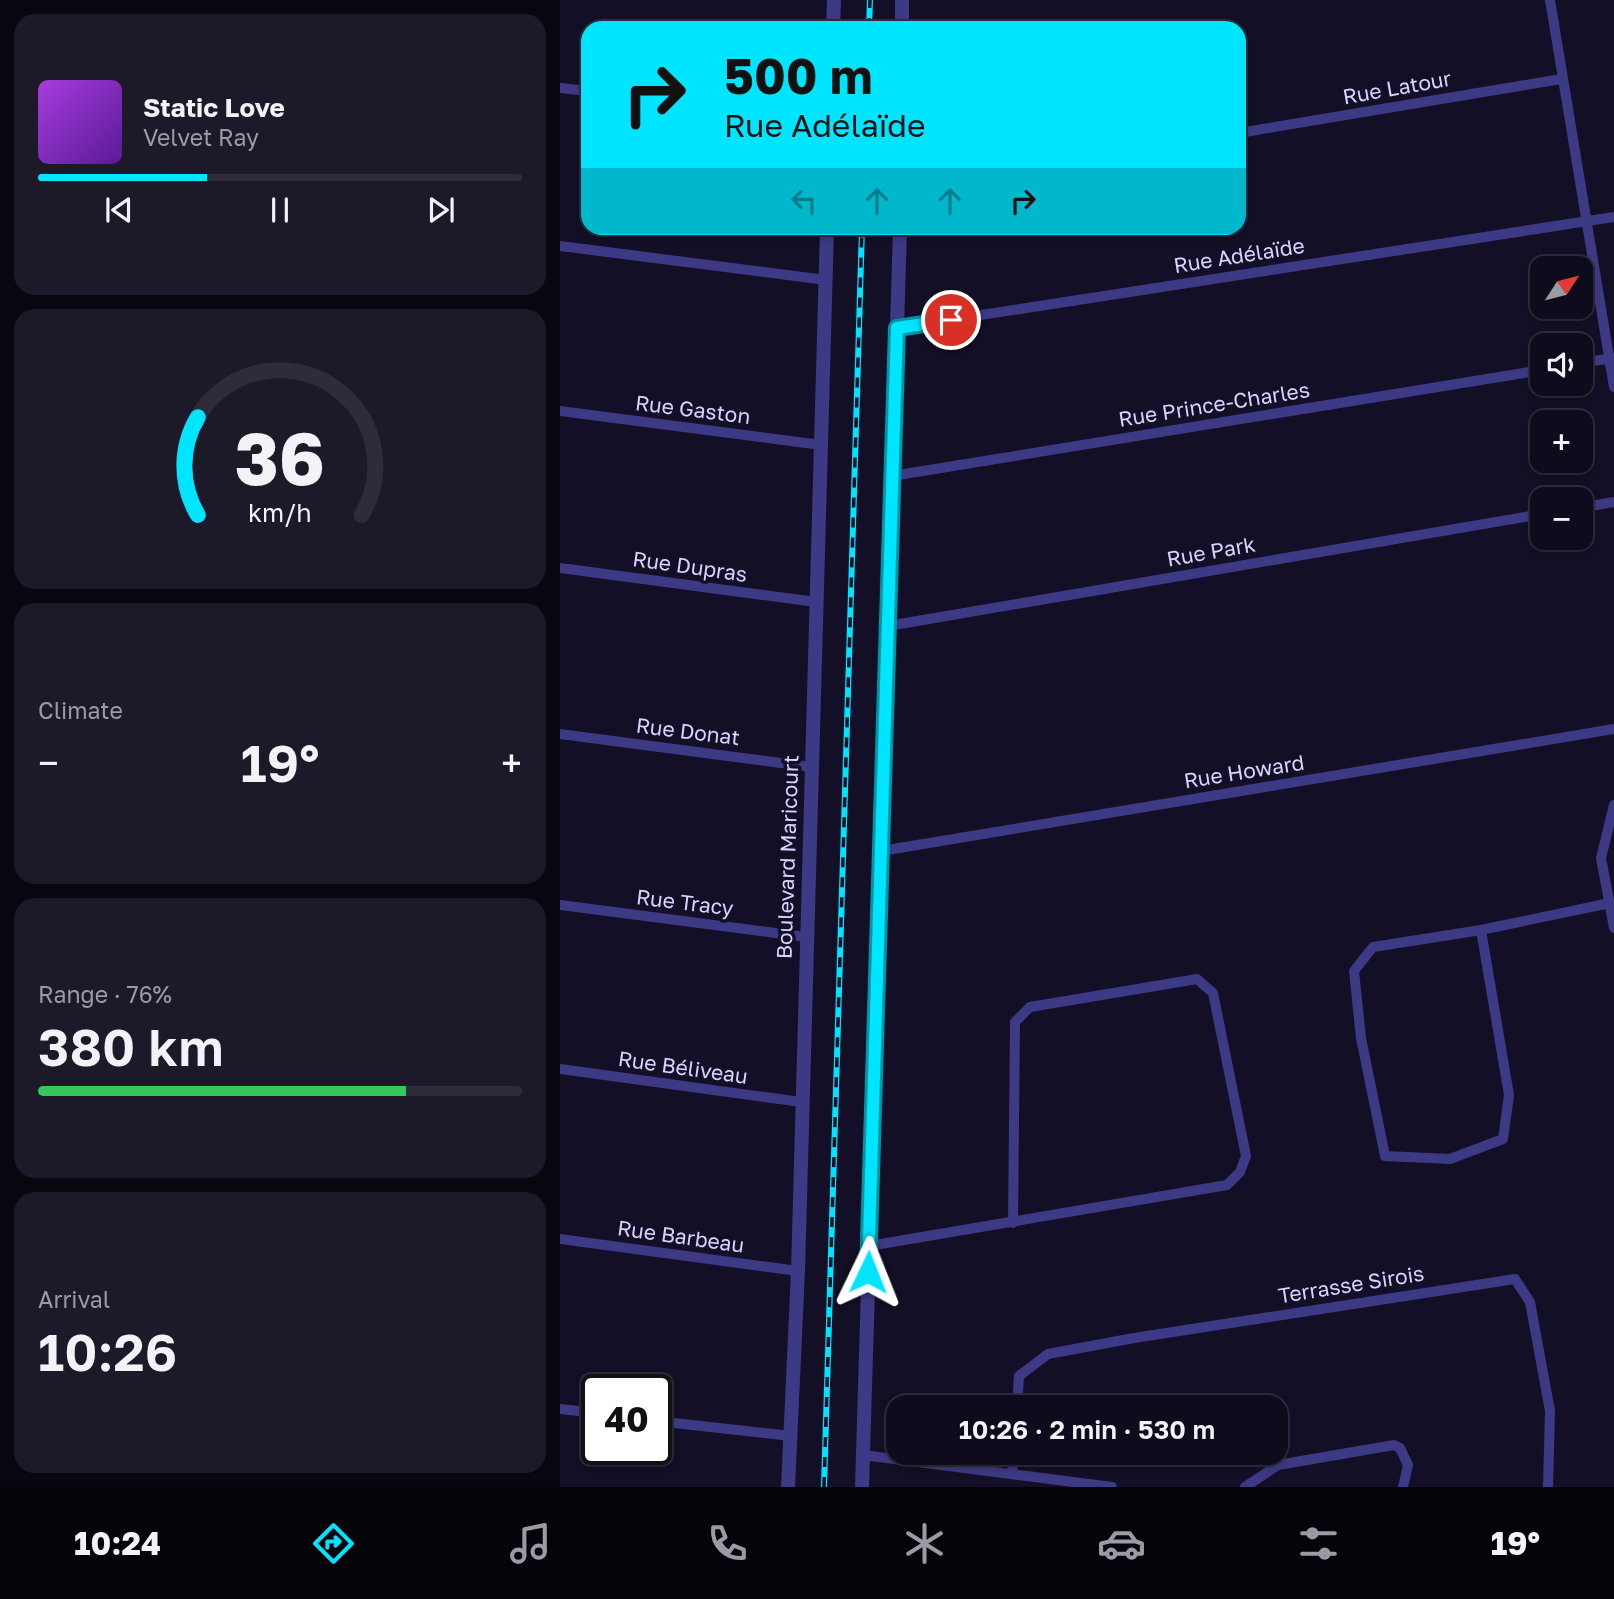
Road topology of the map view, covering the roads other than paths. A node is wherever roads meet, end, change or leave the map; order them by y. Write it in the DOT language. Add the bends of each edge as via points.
graph roads {
  1 [pos="834,0"];
  2 [pos="902,0"];
  3 [pos="1550,0"];
  4 [pos="833,21"];
  5 [pos="902,21"];
  6 [pos="1561,79"];
  7 [pos="560,88"];
  8 [pos="581,90"];
  9 [pos="1246,132"];
  10 [pos="1614,217"];
  11 [pos="1588,219"];
  12 [pos="827,235"];
  13 [pos="900,235"];
  14 [pos="560,246"];
  15 [pos="825,280"];
  16 [pos="897,328"];
  17 [pos="1612,358"];
  18 [pos="1593,361"];
  19 [pos="1530,372"];
  20 [pos="1614,387"];
  21 [pos="560,411"];
  22 [pos="821,445"];
  23 [pos="892,476"];
  24 [pos="1614,502"];
  25 [pos="1593,506"];
  26 [pos="1530,516"];
  27 [pos="560,568"];
  28 [pos="816,602"];
  29 [pos="888,626"];
  30 [pos="1614,729"];
  31 [pos="560,734"];
  32 [pos="811,767"];
  33 [pos="1614,805"];
  34 [pos="881,851"];
  35 [pos="1610,904"];
  36 [pos="560,905"];
  37 [pos="1614,928"];
  38 [pos="1480,930"];
  39 [pos="806,937"];
  40 [pos="560,1069"];
  41 [pos="801,1102"];
  42 [pos="1013,1223"];
  43 [pos="560,1239"];
  44 [pos="869,1246"];
  45 [pos="798,1271"];
  46 [pos="1018,1395"];
  47 [pos="560,1409"];
  48 [pos="581,1411"];
  49 [pos="672,1422"];
  50 [pos="791,1436"];
  51 [pos="863,1455"];
  52 [pos="1013,1465"];
  53 [pos="1012,1475"];
  54 [pos="788,1487"];
  55 [pos="862,1487"];
  56 [pos="1112,1487"];
  57 [pos="1245,1487"];
  58 [pos="1403,1487"];
  59 [pos="1548,1487"];
  1 -- 4 [label="street"];
  2 -- 5 [label="street"];
  3 -- 6 [label="street"];
  6 -- 9 [label="street, Rue Latour"];
  6 -- 11 [label="street"];
  7 -- 8 [label="street"];
  10 -- 11 [label="street, Rue Adélaïde"];
  11 -- 16 [label="street, Rue Adélaïde"];
  11 -- 17 [label="street"];
  12 -- 15 [label="street, Boulevard Maricourt"];
  13 -- 16 [label="street"];
  14 -- 15 [label="street"];
  15 -- 22 [label="street, Boulevard Maricourt"];
  16 -- 23 [label="street"];
  17 -- 18 [label="street"];
  17 -- 20 [label="street"];
  19 -- 23 [label="street, Rue Prince-Charles"];
  21 -- 22 [label="street, Rue Gaston"];
  22 -- 28 [label="street, Boulevard Maricourt"];
  23 -- 29 [label="street"];
  24 -- 25 [label="street"];
  26 -- 29 [label="street, Rue Park"];
  27 -- 28 [label="street, Rue Dupras"];
  28 -- 32 [label="street, Boulevard Maricourt"];
  29 -- 34 [label="street"];
  30 -- 34 [label="street, Rue Howard"];
  31 -- 32 [label="street, Rue Donat"];
  32 -- 39 [label="street, Boulevard Maricourt"];
  33 -- 35 [label="street" via="1601,858"];
  34 -- 44 [label="street"];
  35 -- 37 [label="street"];
  35 -- 38 [label="street"];
  36 -- 39 [label="street, Rue Tracy"];
  38 -- 38 [label="street" via="1373,947 1354,971 1361,1038 1385,1156 1450,1160 1503,1139 1509,1095"];
  39 -- 41 [label="street, Boulevard Maricourt"];
  40 -- 41 [label="street, Rue Béliveau"];
  41 -- 45 [label="street, Boulevard Maricourt"];
  42 -- 42 [label="street" via="1227,1185 1240,1172 1246,1156 1213,993 1197,979 1030,1007 1015,1023"];
  42 -- 44 [label="street"];
  43 -- 45 [label="street, Rue Barbeau"];
  44 -- 51 [label="street"];
  45 -- 50 [label="street, Boulevard Maricourt"];
  46 -- 59 [label="street, Terrasse Sirois" via="1019,1376 1048,1354 1516,1279 1530,1302 1549,1411"];
  47 -- 48 [label="street"];
  49 -- 50 [label="street"];
  50 -- 54 [label="street, Boulevard Maricourt"];
  51 -- 53 [label="street"];
  51 -- 55 [label="street"];
  52 -- 53 [label="street"];
  53 -- 56 [label="street"];
  57 -- 58 [label="street" via="1278,1465 1394,1445 1408,1465"];
}
